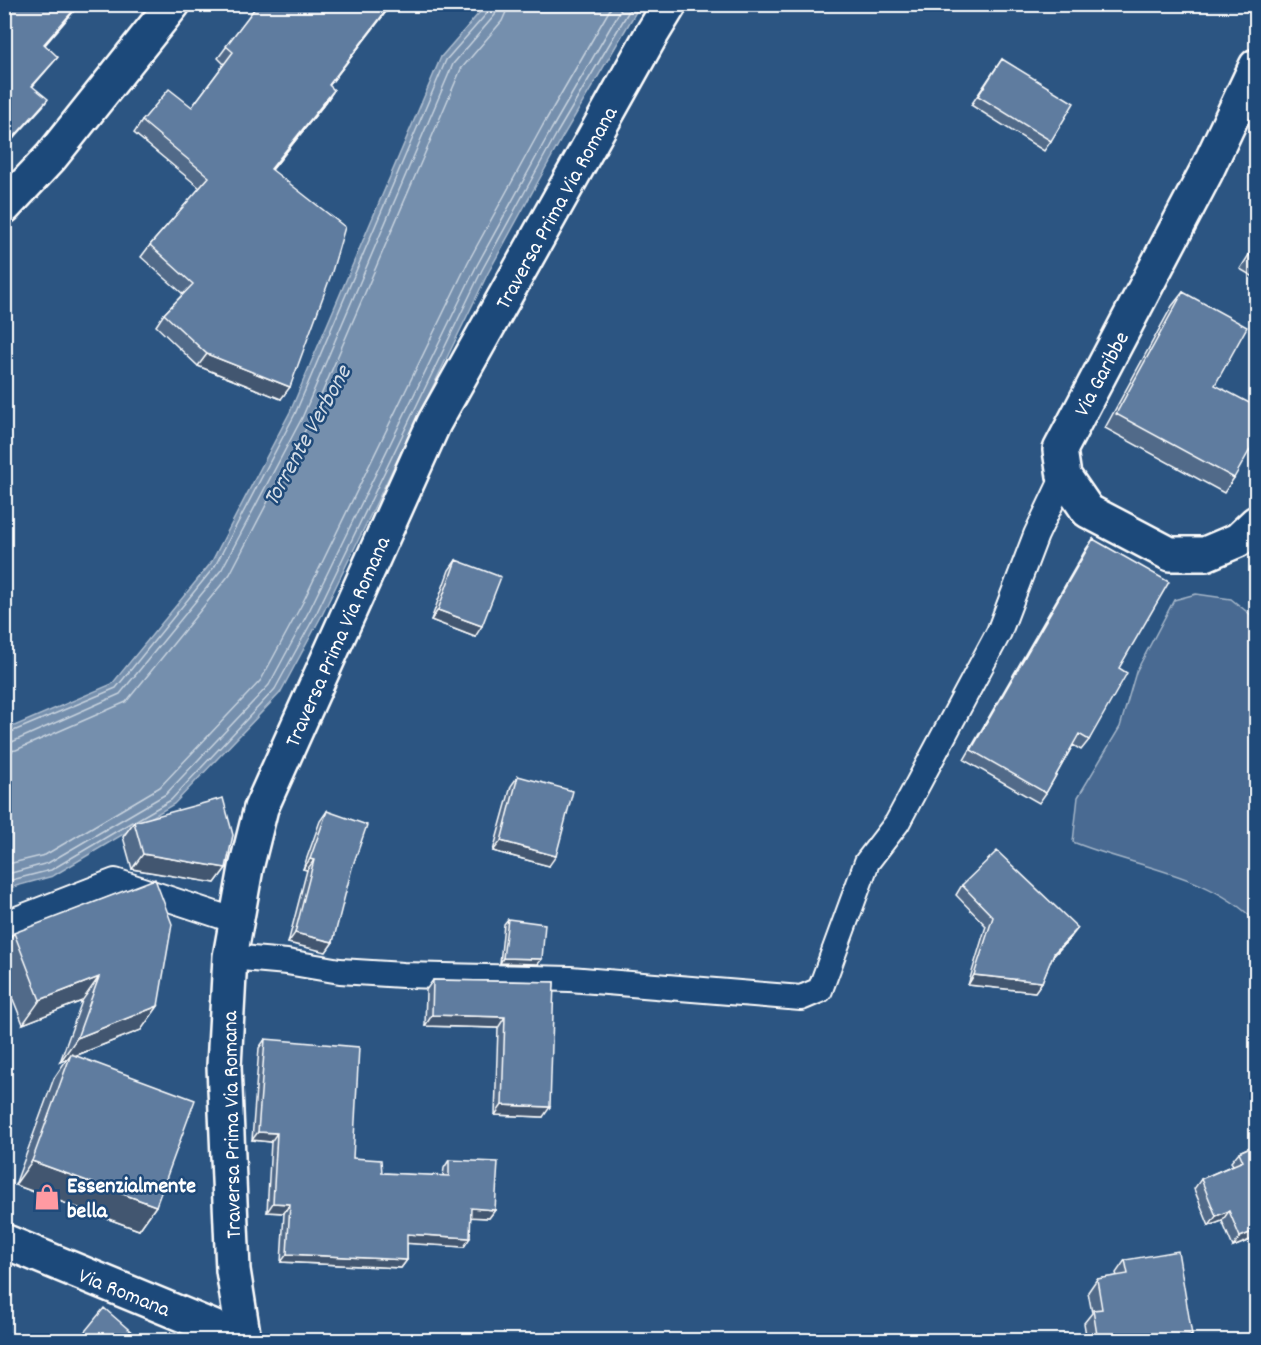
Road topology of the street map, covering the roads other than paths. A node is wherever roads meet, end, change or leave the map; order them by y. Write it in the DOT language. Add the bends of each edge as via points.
graph roads {
  1 [pos="173,4"];
  2 [pos="670,4"];
  3 [pos="1257,66"];
  4 [pos="4,207"];
  5 [pos="1064,476"];
  6 [pos="1257,523"];
  7 [pos="236,921"];
  8 [pos="4,924"];
  9 [pos="230,957"];
  10 [pos="4,1241"];
  11 [pos="244,1340"];
  1 -- 4 [label="street" via="51,157"];
  2 -- 7 [label="street, Traversa Prima Via Romana" via="434,423 261,808"];
  3 -- 5 [label="street, Via Garibbe" via="1206,172 1060,450"];
  5 -- 6 [label="street, Via Garibbe" via="1088,511 1170,554 1205,554 1238,540"];
  5 -- 9 [label="lane" via="1036,535 999,632 897,823 867,862 820,990 801,998 570,979 340,971"];
  7 -- 8 [label="lane" via="115,881"];
  7 -- 9 [label="street, Traversa Prima Via Romana"];
  9 -- 11 [label="street, Traversa Prima Via Romana" via="224,1066 233,1270"];
  10 -- 11 [label="street, Via Romana"];
}
